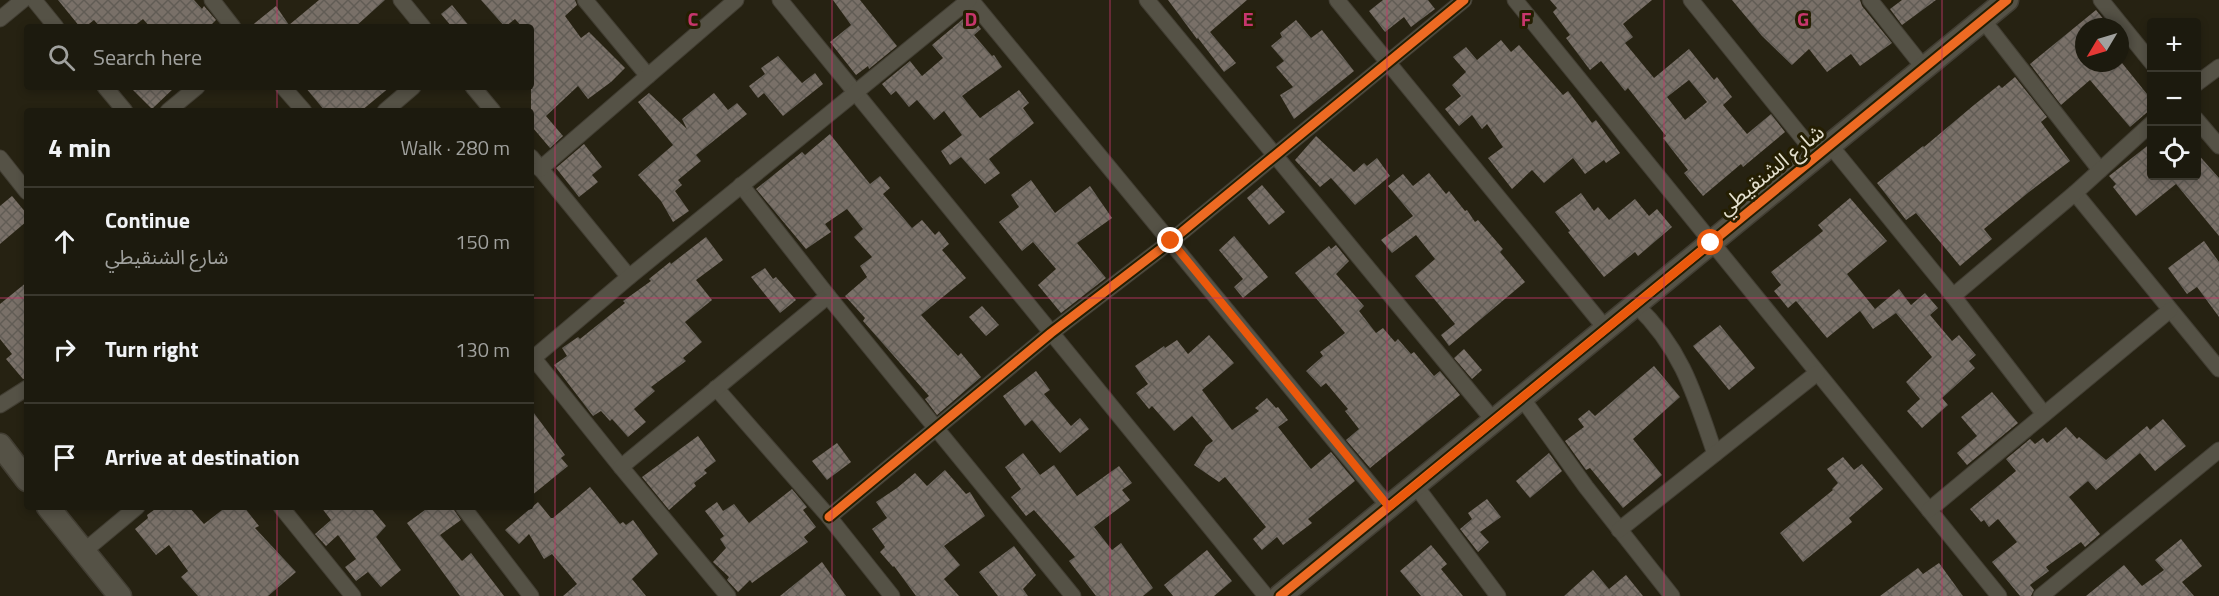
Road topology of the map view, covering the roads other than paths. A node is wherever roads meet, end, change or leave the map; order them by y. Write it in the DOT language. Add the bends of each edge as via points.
graph roads {
  1 [pos="23,0"];
  2 [pos="34,0"];
  3 [pos="212,0"];
  4 [pos="401,0"];
  5 [pos="585,0"];
  6 [pos="736,0"];
  7 [pos="780,0"];
  8 [pos="970,0"];
  9 [pos="1147,0"];
  10 [pos="1336,0"];
  11 [pos="1464,0"];
  12 [pos="1515,0"];
  13 [pos="1691,0"];
  14 [pos="1870,0"];
  15 [pos="2007,0"];
  16 [pos="2101,0"];
  17 [pos="0,19"];
  18 [pos="1983,20"];
  19 [pos="54,24"];
  20 [pos="231,24"];
  21 [pos="421,24"];
  22 [pos="2147,58"];
  23 [pos="1388,62"];
  24 [pos="2219,67"];
  25 [pos="1924,68"];
  26 [pos="648,76"];
  27 [pos="2201,80"];
  28 [pos="108,90"];
  29 [pos="193,90"];
  30 [pos="286,90"];
  31 [pos="410,90"];
  32 [pos="476,90"];
  33 [pos="856,92"];
  34 [pos="122,108"];
  35 [pos="172,108"];
  36 [pos="301,108"];
  37 [pos="388,108"];
  38 [pos="490,108"];
  39 [pos="2201,124"];
  40 [pos="2148,126"];
  41 [pos="2219,146"];
  42 [pos="1824,150"];
  43 [pos="1275,154"];
  44 [pos="0,158"];
  45 [pos="536,163"];
  46 [pos="2100,170"];
  47 [pos="741,185"];
  48 [pos="24,188"];
  49 [pos="2075,193"];
  50 [pos="1171,241"];
  51 [pos="1711,243"];
  52 [pos="629,277"];
  53 [pos="828,296"];
  54 [pos="1953,296"];
  55 [pos="1636,305"];
  56 [pos="2170,310"];
  57 [pos="1606,329"];
  58 [pos="1051,333"];
  59 [pos="534,356"];
  60 [pos="534,360"];
  61 [pos="2219,369"];
  62 [pos="1817,373"];
  63 [pos="716,388"];
  64 [pos="24,390"];
  65 [pos="1522,398"];
  66 [pos="0,405"];
  67 [pos="2044,414"];
  68 [pos="1494,421"];
  69 [pos="937,428"];
  70 [pos="0,445"];
  71 [pos="2219,450"];
  72 [pos="1715,454"];
  73 [pos="621,467"];
  74 [pos="24,476"];
  75 [pos="1415,485"];
  76 [pos="1389,507"];
  77 [pos="50,510"];
  78 [pos="133,510"];
  79 [pos="282,510"];
  80 [pos="465,510"];
  81 [pos="1929,510"];
  82 [pos="829,517"];
  83 [pos="1619,530"];
  84 [pos="83,552"];
  85 [pos="526,594"];
  86 [pos="120,596"];
  87 [pos="353,596"];
  88 [pos="728,596"];
  89 [pos="892,596"];
  90 [pos="1073,596"];
  91 [pos="1266,596"];
  92 [pos="1280,596"];
  93 [pos="1498,596"];
  94 [pos="1672,596"];
  95 [pos="1999,596"];
  96 [pos="2041,596"];
  1 -- 17 [label="street"];
  2 -- 19 [label="street"];
  3 -- 20 [label="street"];
  4 -- 21 [label="street"];
  5 -- 26 [label="street"];
  6 -- 26 [label="street"];
  7 -- 33 [label="street"];
  8 -- 33 [label="street"];
  8 -- 50 [label="street"];
  9 -- 43 [label="street"];
  10 -- 23 [label="street"];
  11 -- 23 [label="street"];
  12 -- 51 [label="street"];
  13 -- 42 [label="street"];
  14 -- 25 [label="street"];
  15 -- 18 [label="street, شارع الشنقيطي"];
  16 -- 22 [label="street"];
  18 -- 25 [label="street, شارع الشنقيطي"];
  18 -- 46 [label="street"];
  23 -- 43 [label="street"];
  23 -- 57 [label="street"];
  24 -- 27 [label="street"];
  25 -- 42 [label="street, شارع الشنقيطي"];
  26 -- 45 [label="street"];
  28 -- 34 [label="street"];
  29 -- 35 [label="street"];
  30 -- 36 [label="street"];
  31 -- 37 [label="street"];
  32 -- 38 [label="street"];
  33 -- 47 [label="street"];
  33 -- 58 [label="street"];
  39 -- 41 [label="street"];
  40 -- 46 [label="street"];
  42 -- 51 [label="street, شارع الشنقيطي"];
  42 -- 54 [label="street"];
  43 -- 50 [label="street"];
  43 -- 68 [label="street"];
  44 -- 48 [label="street"];
  45 -- 52 [label="street"];
  46 -- 49 [label="street"];
  47 -- 52 [label="street"];
  47 -- 53 [label="street"];
  49 -- 54 [label="street"];
  49 -- 56 [label="street"];
  50 -- 58 [label="street"];
  50 -- 76 [label="street"];
  51 -- 55 [label="street, شارع الشنقيطي"];
  51 -- 62 [label="street"];
  52 -- 59 [label="street"];
  53 -- 63 [label="street"];
  53 -- 69 [label="street"];
  54 -- 67 [label="street"];
  55 -- 57 [label="street, شارع الشنقيطي"];
  55 -- 72 [label="street" via="1655,323 1683,368"];
  56 -- 61 [label="street"];
  56 -- 67 [label="street"];
  57 -- 65 [label="street, شارع الشنقيطي"];
  58 -- 69 [label="street"];
  58 -- 91 [label="street"];
  60 -- 73 [label="street"];
  62 -- 72 [label="street"];
  62 -- 81 [label="street"];
  63 -- 73 [label="street"];
  63 -- 82 [label="street"];
  64 -- 66 [label="street"];
  65 -- 68 [label="street, شارع الشنقيطي"];
  65 -- 83 [label="street"];
  67 -- 81 [label="street"];
  68 -- 75 [label="street, شارع الشنقيطي"];
  69 -- 82 [label="street"];
  69 -- 90 [label="street"];
  70 -- 74 [label="street"];
  71 -- 96 [label="street"];
  72 -- 83 [label="street"];
  73 -- 88 [label="street"];
  75 -- 76 [label="street, شارع الشنقيطي"];
  75 -- 93 [label="street"];
  76 -- 92 [label="street, شارع الشنقيطي"];
  77 -- 84 [label="street"];
  78 -- 84 [label="street"];
  79 -- 87 [label="street"];
  80 -- 85 [label="street"];
  81 -- 95 [label="street"];
  82 -- 89 [label="street"];
  83 -- 94 [label="street"];
  84 -- 86 [label="street"];
}
